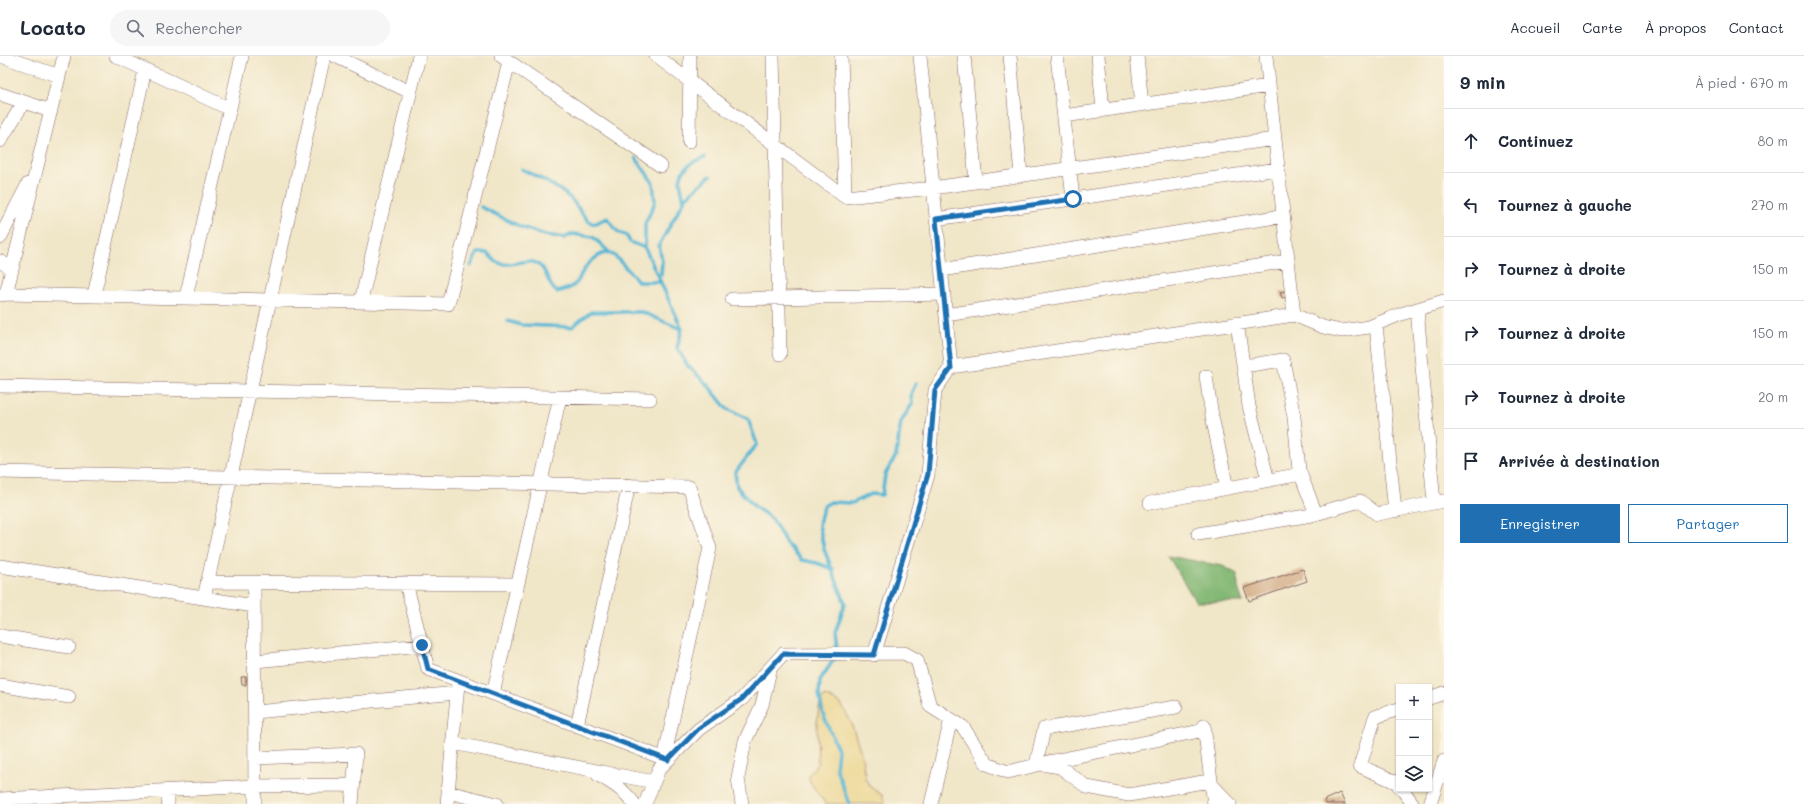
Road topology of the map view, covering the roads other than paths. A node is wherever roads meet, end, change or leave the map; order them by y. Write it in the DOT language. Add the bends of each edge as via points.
graph roads {
  1 [pos="1,56"];
  2 [pos="64,56"];
  3 [pos="116,56"];
  4 [pos="242,56"];
  5 [pos="324,56"];
  6 [pos="335,56"];
  7 [pos="419,56"];
  8 [pos="656,56"];
  9 [pos="690,56"];
  10 [pos="773,56"];
  11 [pos="840,56"];
  12 [pos="920,56"];
  13 [pos="964,56"];
  14 [pos="1010,56"];
  15 [pos="1057,56"];
  16 [pos="1098,56"];
  17 [pos="1137,56"];
  18 [pos="1266,56"];
  19 [pos="505,59"];
  20 [pos="145,70"];
  21 [pos="59,76"];
  22 [pos="689,80"];
  23 [pos="1269,86"];
  24 [pos="410,92"];
  25 [pos="0,94"];
  26 [pos="24,102"];
  27 [pos="1142,105"];
  28 [pos="230,109"];
  29 [pos="1102,110"];
  30 [pos="51,111"];
  31 [pos="1064,116"];
  32 [pos="1275,139"];
  33 [pos="0,141"];
  34 [pos="688,142"];
  35 [pos="775,144"];
  36 [pos="661,166"];
  37 [pos="37,167"];
  38 [pos="1070,168"];
  39 [pos="1278,169"];
  40 [pos="1021,176"];
  41 [pos="976,182"];
  42 [pos="934,188"];
  43 [pos="846,197"];
  44 [pos="1073,199"];
  45 [pos="1283,216"];
  46 [pos="936,219"];
  47 [pos="0,238"];
  48 [pos="0,261"];
  49 [pos="1288,261"];
  50 [pos="12,269"];
  51 [pos="941,270"];
  52 [pos="3,294"];
  53 [pos="944,294"];
  54 [pos="94,295"];
  55 [pos="186,297"];
  56 [pos="778,298"];
  57 [pos="271,299"];
  58 [pos="732,299"];
  59 [pos="361,301"];
  60 [pos="1444,301"];
  61 [pos="1417,310"];
  62 [pos="946,315"];
  63 [pos="1294,315"];
  64 [pos="1237,323"];
  65 [pos="1376,324"];
  66 [pos="780,354"];
  67 [pos="1244,366"];
  68 [pos="951,368"];
  69 [pos="1206,376"];
  70 [pos="0,386"];
  71 [pos="250,391"];
  72 [pos="560,397"];
  73 [pos="650,399"];
  74 [pos="0,472"];
  75 [pos="1301,474"];
  76 [pos="231,477"];
  77 [pos="1268,480"];
  78 [pos="541,484"];
  79 [pos="630,485"];
  80 [pos="1227,488"];
  81 [pos="1439,502"];
  82 [pos="1150,503"];
  83 [pos="1395,511"];
  84 [pos="1316,514"];
  85 [pos="1198,534"];
  86 [pos="0,566"];
  87 [pos="207,582"];
  88 [pos="254,582"];
  89 [pos="406,583"];
  90 [pos="518,584"];
  91 [pos="204,598"];
  92 [pos="254,606"];
  93 [pos="0,636"];
  94 [pos="422,645"];
  95 [pos="69,646"];
  96 [pos="874,655"];
  97 [pos="254,661"];
  98 [pos="770,669"];
  99 [pos="0,685"];
  100 [pos="457,687"];
  101 [pos="1444,693"];
  102 [pos="493,694"];
  103 [pos="69,697"];
  104 [pos="1432,697"];
  105 [pos="1176,707"];
  106 [pos="1396,710"];
  107 [pos="255,712"];
  108 [pos="951,719"];
  109 [pos="577,726"];
  110 [pos="452,743"];
  111 [pos="255,758"];
  112 [pos="666,760"];
  113 [pos="1444,761"];
  114 [pos="1038,764"];
  115 [pos="589,770"];
  116 [pos="654,782"];
  117 [pos="1396,782"];
  118 [pos="353,785"];
  119 [pos="1212,785"];
  120 [pos="255,786"];
  121 [pos="168,791"];
  122 [pos="1404,792"];
  123 [pos="447,798"];
  124 [pos="0,799"];
  125 [pos="106,799"];
  126 [pos="1436,800"];
  127 [pos="168,804"];
  128 [pos="255,804"];
  129 [pos="352,804"];
  130 [pos="497,804"];
  131 [pos="634,804"];
  132 [pos="645,804"];
  133 [pos="742,804"];
  134 [pos="931,804"];
  135 [pos="1214,804"];
  136 [pos="1230,804"];
  137 [pos="1413,804"];
  1 -- 21 [label="street"];
  2 -- 21 [label="street"];
  3 -- 20 [label="street"];
  4 -- 28 [label="street"];
  5 -- 57 [label="street"];
  6 -- 24 [label="street"];
  7 -- 24 [label="street"];
  8 -- 22 [label="street"];
  9 -- 22 [label="street"];
  10 -- 35 [label="street"];
  11 -- 43 [label="street"];
  12 -- 42 [label="street"];
  13 -- 41 [label="street"];
  14 -- 40 [label="street"];
  15 -- 31 [label="street"];
  16 -- 29 [label="street"];
  17 -- 27 [label="street"];
  18 -- 23 [label="street"];
  19 -- 36 [label="street"];
  19 -- 59 [label="street" via="448,304"];
  20 -- 28 [label="street"];
  20 -- 54 [label="street"];
  21 -- 30 [label="street"];
  22 -- 34 [label="street"];
  22 -- 35 [label="street"];
  23 -- 27 [label="street"];
  23 -- 32 [label="street"];
  24 -- 59 [label="street"];
  25 -- 26 [label="street"];
  26 -- 30 [label="street"];
  26 -- 33 [label="street"];
  27 -- 29 [label="street"];
  28 -- 55 [label="street"];
  29 -- 31 [label="street"];
  30 -- 37 [label="street"];
  31 -- 38 [label="street"];
  32 -- 38 [label="street"];
  32 -- 39 [label="street"];
  35 -- 43 [label="street"];
  35 -- 56 [label="street"];
  37 -- 47 [label="street"];
  37 -- 50 [label="street"];
  38 -- 40 [label="street"];
  38 -- 44 [label="street"];
  39 -- 44 [label="street"];
  39 -- 45 [label="street"];
  40 -- 41 [label="street"];
  41 -- 42 [label="street"];
  42 -- 43 [label="street"];
  42 -- 46 [label="street"];
  44 -- 46 [label="street"];
  45 -- 49 [label="street"];
  45 -- 51 [label="street"];
  46 -- 51 [label="street"];
  48 -- 50 [label="street"];
  49 -- 62 [label="street"];
  49 -- 63 [label="street"];
  50 -- 52 [label="street"];
  51 -- 53 [label="street"];
  52 -- 54 [label="street"];
  53 -- 56 [label="street"];
  53 -- 62 [label="street"];
  54 -- 55 [label="street"];
  55 -- 57 [label="street"];
  56 -- 58 [label="street"];
  56 -- 66 [label="street"];
  57 -- 59 [label="street"];
  57 -- 71 [label="street"];
  60 -- 61 [label="street"];
  61 -- 65 [label="street"];
  61 -- 81 [label="street"];
  62 -- 68 [label="street"];
  63 -- 64 [label="street"];
  63 -- 65 [label="street" via="1323,327 1341,331"];
  64 -- 67 [label="street"];
  64 -- 68 [label="street"];
  65 -- 83 [label="street"];
  67 -- 75 [label="street" via="1283,360"];
  67 -- 77 [label="street" via="1249,406"];
  68 -- 96 [label="street" via="935,390 928,474"];
  69 -- 80 [label="street"];
  70 -- 71 [label="street"];
  71 -- 72 [label="street"];
  71 -- 76 [label="street"];
  72 -- 73 [label="street"];
  72 -- 78 [label="street"];
  74 -- 76 [label="street"];
  75 -- 77 [label="street"];
  75 -- 84 [label="street"];
  76 -- 78 [label="street"];
  76 -- 87 [label="street"];
  77 -- 80 [label="street"];
  78 -- 79 [label="street"];
  78 -- 90 [label="street"];
  79 -- 109 [label="street"];
  79 -- 112 [label="street" via="689,487 710,548"];
  80 -- 82 [label="street"];
  81 -- 83 [label="street"];
  83 -- 84 [label="street" via="1377,514 1360,501"];
  84 -- 85 [label="street"];
  86 -- 91 [label="street"];
  87 -- 88 [label="street"];
  87 -- 91 [label="street"];
  88 -- 89 [label="street"];
  88 -- 92 [label="street"];
  89 -- 90 [label="street"];
  89 -- 94 [label="street"];
  90 -- 102 [label="street"];
  91 -- 92 [label="street"];
  92 -- 97 [label="street"];
  93 -- 95 [label="street"];
  94 -- 97 [label="street"];
  94 -- 100 [label="street" via="428,669"];
  96 -- 98 [label="street" via="783,654"];
  96 -- 108 [label="street" via="904,653 917,660 930,706"];
  97 -- 107 [label="street"];
  98 -- 112 [label="street" via="742,699 699,728"];
  98 -- 133 [label="street" via="762,705 745,741 738,778"];
  99 -- 103 [label="street"];
  100 -- 102 [label="street"];
  100 -- 107 [label="street"];
  100 -- 110 [label="street"];
  101 -- 104 [label="street"];
  102 -- 109 [label="street"];
  105 -- 114 [label="street" via="1044,729"];
  106 -- 117 [label="street" via="1375,717 1360,766"];
  107 -- 111 [label="street"];
  108 -- 114 [label="street" via="963,727 987,764 1008,772"];
  108 -- 134 [label="street"];
  109 -- 112 [label="street"];
  110 -- 115 [label="street"];
  110 -- 123 [label="street"];
  111 -- 118 [label="street" via="356,754"];
  111 -- 120 [label="street"];
  112 -- 116 [label="street"];
  113 -- 126 [label="street"];
  114 -- 119 [label="street" via="1060,767 1087,787 1129,795 1203,782"];
  114 -- 119 [label="street" via="1205,728"];
  115 -- 116 [label="street"];
  115 -- 131 [label="street" via="613,784"];
  116 -- 132 [label="street"];
  118 -- 120 [label="street"];
  118 -- 129 [label="street"];
  119 -- 135 [label="street"];
  119 -- 136 [label="street"];
  120 -- 121 [label="street"];
  120 -- 128 [label="street"];
  121 -- 125 [label="street"];
  121 -- 127 [label="street"];
  122 -- 137 [label="street"];
  123 -- 130 [label="street"];
  124 -- 125 [label="street"];
}
